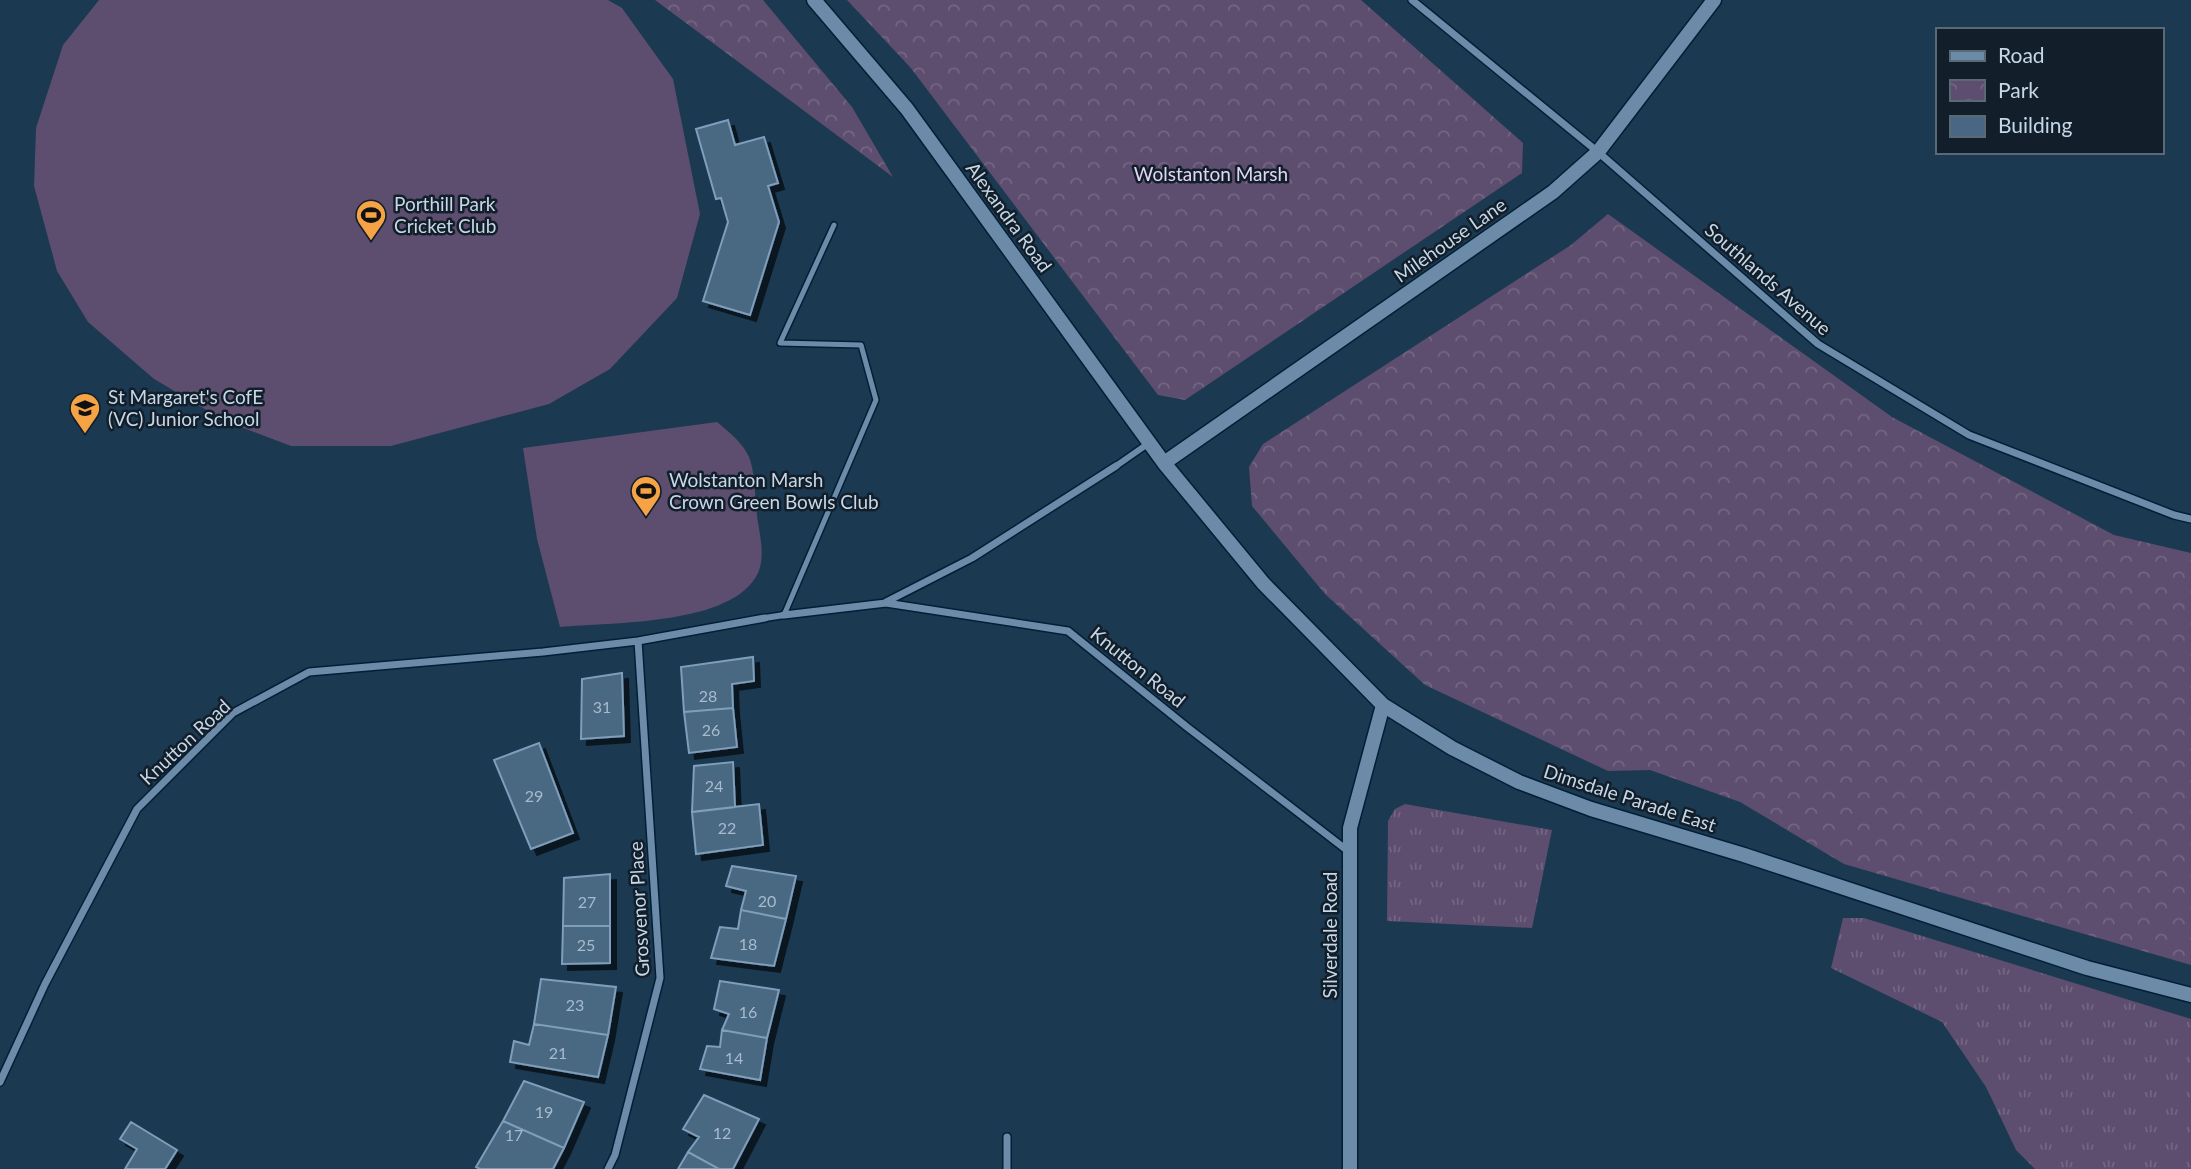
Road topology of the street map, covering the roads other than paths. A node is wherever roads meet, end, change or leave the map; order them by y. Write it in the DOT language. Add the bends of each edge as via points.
graph roads {
  1 [pos="814,0"];
  2 [pos="1412,0"];
  3 [pos="1714,0"];
  4 [pos="1598,152"];
  5 [pos="834,225"];
  6 [pos="1149,443"];
  7 [pos="1164,463"];
  8 [pos="1116,466"];
  9 [pos="2191,519"];
  10 [pos="886,603"];
  11 [pos="784,615"];
  12 [pos="765,618"];
  13 [pos="638,641"];
  14 [pos="1383,705"];
  15 [pos="1350,852"];
  16 [pos="2191,995"];
  17 [pos="0,1082"];
  18 [pos="1007,1137"];
  19 [pos="608,1169"];
  20 [pos="1007,1169"];
  21 [pos="1350,1169"];
  1 -- 6 [label="main road, Alexandra Road" via="907,109"];
  2 -- 4 [label="street, Southlands Avenue"];
  3 -- 4 [label="main road, Milehouse Lane"];
  4 -- 7 [label="main road, Milehouse Lane" via="1553,192"];
  4 -- 9 [label="street, Southlands Avenue" via="1818,344 1969,435"];
  5 -- 11 [label="lane" via="780,343 862,345 876,400"];
  6 -- 7 [label="main road, Alexandra Road"];
  6 -- 8 [label="street"];
  7 -- 14 [label="main road, Dimsdale Parade East" via="1263,583"];
  8 -- 10 [label="street" via="972,558"];
  10 -- 11 [label="street, Knutton Road"];
  10 -- 15 [label="street, Knutton Road" via="1068,631"];
  11 -- 12 [label="street"];
  12 -- 13 [label="street, Knutton Road"];
  13 -- 17 [label="street, Knutton Road" via="309,673 233,713 137,809 45,984"];
  13 -- 19 [label="street, Grosvenor Place" via="660,978"];
  14 -- 15 [label="main road, Silverdale Road" via="1349,828"];
  14 -- 16 [label="main road, Dimsdale Parade East" via="1519,782 1591,809 2087,968"];
  15 -- 21 [label="main road, Silverdale Road"];
  18 -- 20 [label="street"];
}
